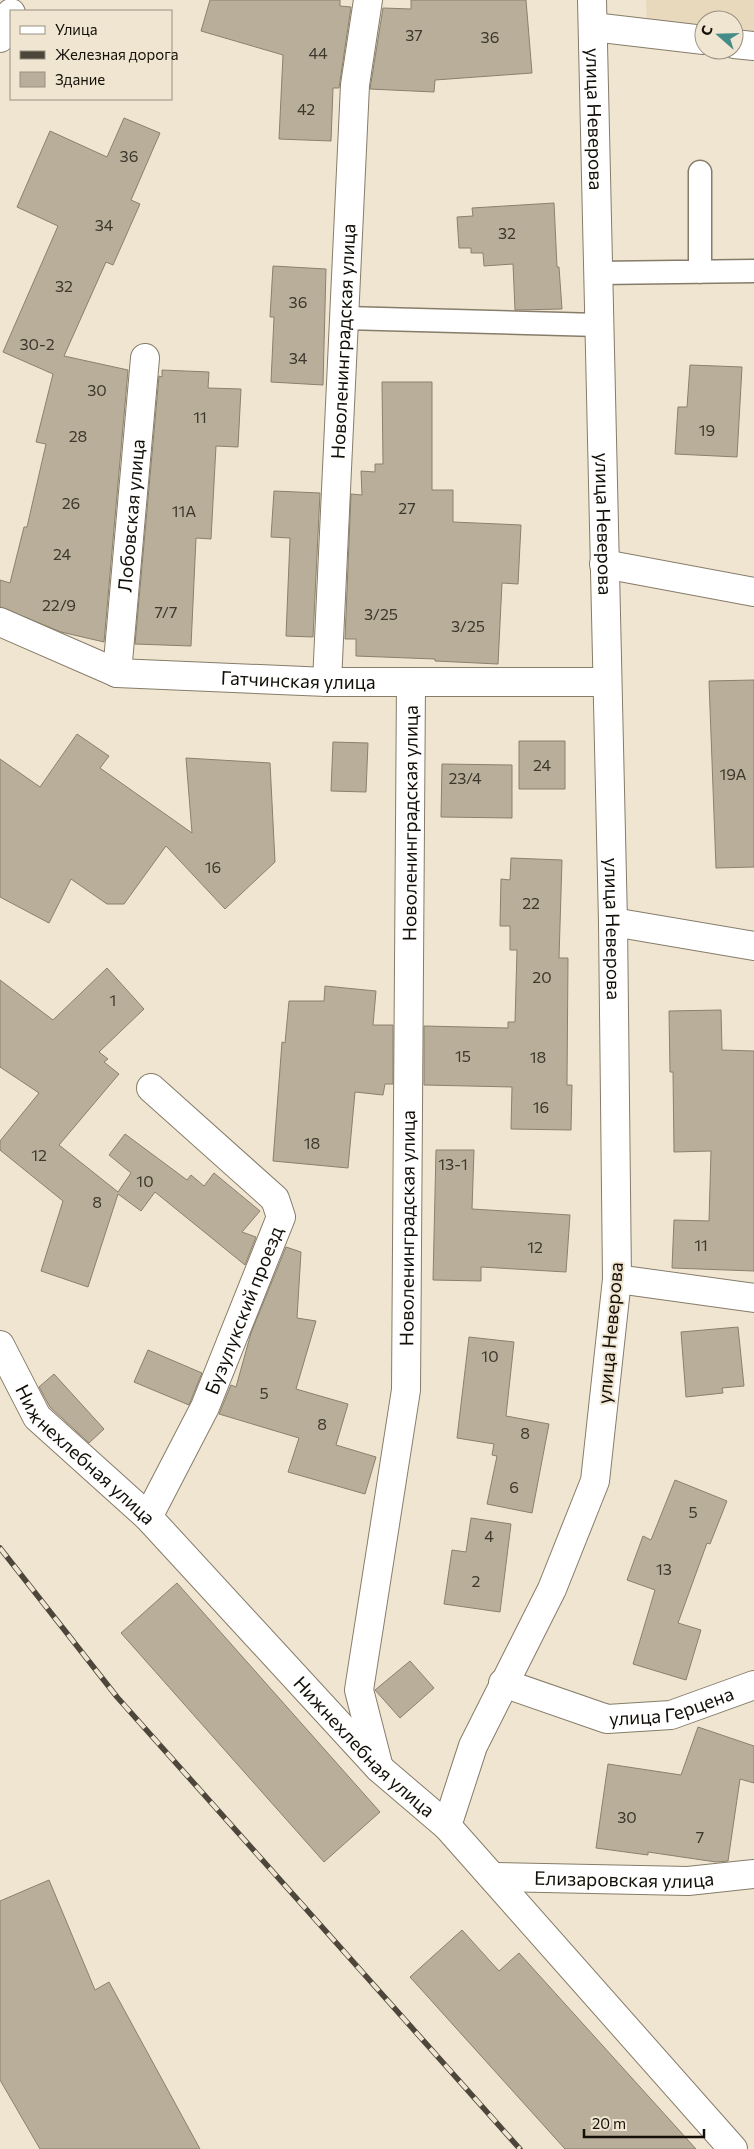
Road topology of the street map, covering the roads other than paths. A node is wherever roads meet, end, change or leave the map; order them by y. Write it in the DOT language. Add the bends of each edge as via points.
graph roads {
  1 [pos="368,0"];
  2 [pos="592,0"];
  3 [pos="10,16"];
  4 [pos="593,27"];
  5 [pos="0,38"];
  6 [pos="694,39"];
  7 [pos="700,172"];
  8 [pos="754,271"];
  9 [pos="700,272"];
  10 [pos="598,273"];
  11 [pos="345,318"];
  12 [pos="598,325"];
  13 [pos="144,358"];
  14 [pos="604,564"];
  15 [pos="754,592"];
  16 [pos="0,622"];
  17 [pos="117,673"];
  18 [pos="327,682"];
  19 [pos="411,682"];
  20 [pos="607,682"];
  21 [pos="613,922"];
  22 [pos="754,946"];
  23 [pos="151,1088"];
  24 [pos="617,1279"];
  25 [pos="754,1298"];
  26 [pos="0,1345"];
  27 [pos="148,1516"];
  28 [pos="503,1683"];
  29 [pos="754,1685"];
  30 [pos="379,1768"];
  31 [pos="447,1826"];
  32 [pos="754,1874"];
  33 [pos="493,1876"];
  34 [pos="733,2149"];
  1 -- 11 [label="street, Новоленинградская улица" via="355,85"];
  2 -- 4 [label="street, улица Неверова"];
  3 -- 5 [label="street"];
  4 -- 6 [label="street"];
  4 -- 10 [label="street, улица Неверова"];
  7 -- 9 [label="lane"];
  8 -- 9 [label="lane"];
  9 -- 10 [label="lane"];
  10 -- 12 [label="street, улица Неверова"];
  11 -- 12 [label="lane"];
  11 -- 18 [label="street, Новоленинградская улица"];
  12 -- 14 [label="street, улица Неверова"];
  13 -- 17 [label="street, Лобовская улица"];
  14 -- 15 [label="street"];
  14 -- 20 [label="street, улица Неверова"];
  16 -- 17 [label="street, Гатчинская улица"];
  17 -- 18 [label="street, Гатчинская улица"];
  18 -- 19 [label="street, Гатчинская улица"];
  19 -- 20 [label="street, Гатчинская улица"];
  19 -- 30 [label="street, Новоленинградская улица" via="406,1390 359,1690"];
  20 -- 21 [label="street, улица Неверова"];
  21 -- 22 [label="street"];
  21 -- 24 [label="street, улица Неверова"];
  23 -- 27 [label="street, Бузулукский проезд" via="276,1199 281,1218 204,1407"];
  24 -- 25 [label="street"];
  24 -- 28 [label="street, улица Неверова" via="595,1481 552,1589"];
  26 -- 27 [label="street, Нижнехлебная улица" via="37,1417"];
  27 -- 30 [label="street, Нижнехлебная улица"];
  28 -- 29 [label="street, улица Герцена" via="607,1719 671,1715"];
  28 -- 31 [label="street, улица Неверова" via="473,1746"];
  30 -- 31 [label="street, Нижнехлебная улица"];
  31 -- 33 [label="street, Нижнехлебная улица"];
  32 -- 33 [label="street, Елизаровская улица" via="688,1881"];
  33 -- 34 [label="street, Нижнехлебная улица"];
}
